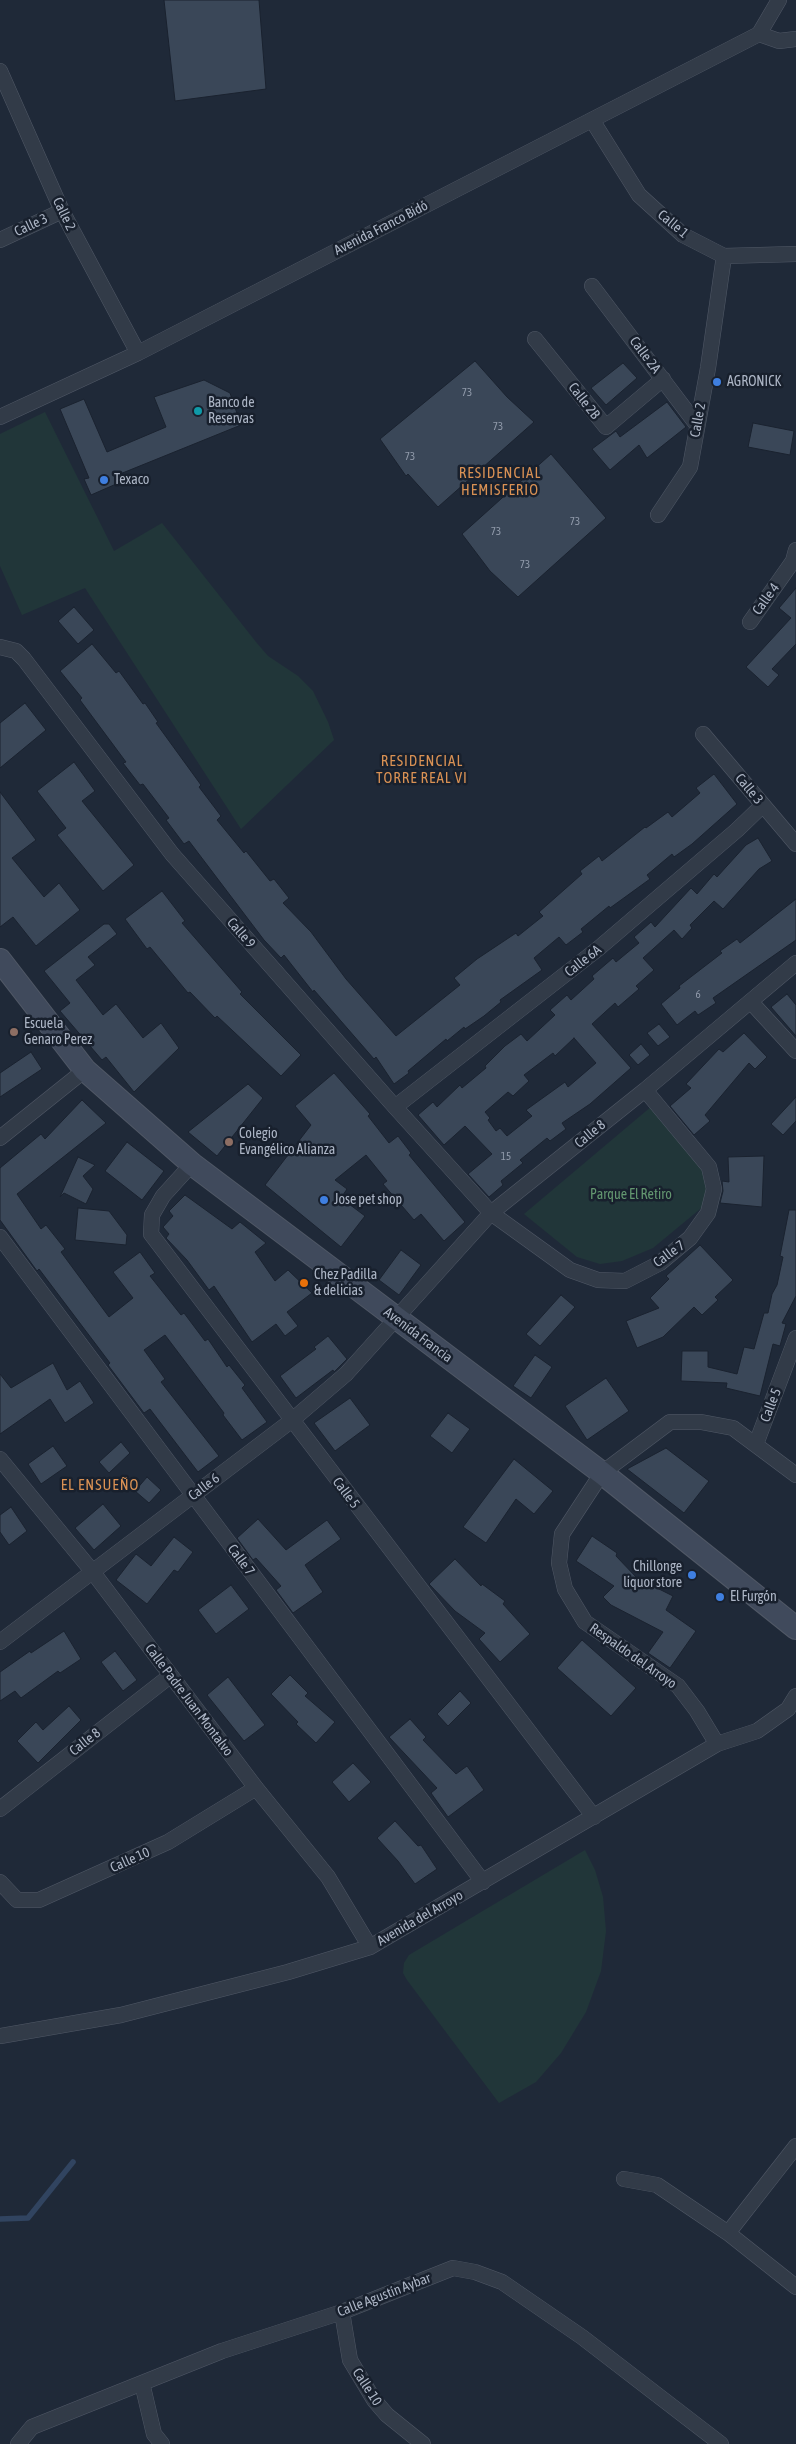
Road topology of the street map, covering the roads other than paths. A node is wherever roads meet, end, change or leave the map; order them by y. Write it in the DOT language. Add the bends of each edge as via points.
graph roads {
  1 [pos="779,0"];
  2 [pos="759,34"];
  3 [pos="796,39"];
  4 [pos="779,41"];
  5 [pos="796,47"];
  6 [pos="0,71"];
  7 [pos="592,120"];
  8 [pos="62,211"];
  9 [pos="0,240"];
  10 [pos="796,254"];
  11 [pos="724,256"];
  12 [pos="592,286"];
  13 [pos="535,339"];
  14 [pos="138,353"];
  15 [pos="663,379"];
  16 [pos="0,417"];
  17 [pos="697,425"];
  18 [pos="658,516"];
  19 [pos="796,550"];
  20 [pos="750,622"];
  21 [pos="1,647"];
  22 [pos="703,734"];
  23 [pos="763,805"];
  24 [pos="796,844"];
  25 [pos="0,960"];
  26 [pos="796,963"];
  27 [pos="751,1002"];
  28 [pos="796,1052"];
  29 [pos="85,1070"];
  30 [pos="644,1090"];
  31 [pos="395,1107"];
  32 [pos="0,1138"];
  33 [pos="192,1164"];
  34 [pos="491,1213"];
  35 [pos="0,1238"];
  36 [pos="396,1318"];
  37 [pos="796,1338"];
  38 [pos="292,1421"];
  39 [pos="756,1444"];
  40 [pos="0,1459"];
  41 [pos="602,1473"];
  42 [pos="796,1475"];
  43 [pos="5,1476"];
  44 [pos="192,1496"];
  45 [pos="92,1571"];
  46 [pos="794,1627"];
  47 [pos="0,1642"];
  48 [pos="170,1676"];
  49 [pos="796,1696"];
  50 [pos="717,1744"];
  51 [pos="256,1788"];
  52 [pos="0,1809"];
  53 [pos="594,1817"];
  54 [pos="0,1882"];
  55 [pos="483,1882"];
  56 [pos="370,1947"];
  57 [pos="0,2036"];
  58 [pos="796,2146"];
  59 [pos="624,2179"];
  60 [pos="728,2233"];
  61 [pos="796,2287"];
  62 [pos="342,2312"];
  63 [pos="142,2383"];
  64 [pos="18,2444"];
  65 [pos="162,2444"];
  66 [pos="424,2444"];
  67 [pos="721,2444"];
  1 -- 2 [label="street"];
  2 -- 4 [label="street"];
  2 -- 7 [label="street, Avenida Franco Bidó"];
  3 -- 4 [label="street"];
  4 -- 5 [label="street"];
  6 -- 8 [label="street, Calle 2"];
  7 -- 11 [label="street, Calle 1" via="639,194 683,235"];
  7 -- 14 [label="street, Avenida Franco Bidó"];
  8 -- 9 [label="street, Calle 3"];
  8 -- 14 [label="street, Calle 2"];
  10 -- 11 [label="street, Calle 1"];
  11 -- 17 [label="street, Calle 2"];
  12 -- 15 [label="street, Calle 2A"];
  13 -- 15 [label="street, Calle 2B" via="606,427"];
  14 -- 16 [label="street, Avenida Franco Bidó"];
  15 -- 17 [label="street, Calle 2A"];
  17 -- 18 [label="street, Calle 2" via="690,467"];
  19 -- 20 [label="street, Calle 4" via="793,561"];
  21 -- 31 [label="street, Calle 9" via="16,651 24,659 172,854"];
  22 -- 23 [label="street, Calle 3"];
  23 -- 24 [label="street, Calle 3"];
  23 -- 31 [label="street, Calle 6A" via="599,948"];
  25 -- 29 [label="main road, Avenida Francia"];
  26 -- 27 [label="street, Calle 8"];
  27 -- 28 [label="street"];
  27 -- 30 [label="street, Calle 8"];
  29 -- 32 [label="street"];
  29 -- 33 [label="main road, Avenida Francia"];
  30 -- 34 [label="street, Calle 8"];
  30 -- 34 [label="street, Calle 7" via="709,1166 714,1190 708,1213 690,1238 660,1263 625,1281 598,1280 570,1270"];
  31 -- 34 [label="street, Calle 9"];
  33 -- 36 [label="main road, Avenida Francia"];
  33 -- 38 [label="street, Calle 5" via="163,1196 152,1215 152,1234"];
  34 -- 36 [label="street, Calle 8"];
  35 -- 44 [label="street, Calle 7"];
  36 -- 38 [label="street, Calle 6" via="346,1374"];
  36 -- 41 [label="main road, Avenida Francia"];
  37 -- 39 [label="street, Calle 5"];
  38 -- 44 [label="street, Calle 6"];
  38 -- 53 [label="street, Calle 5"];
  39 -- 41 [label="street, Respaldo del Arroyo" via="733,1428 701,1422 670,1422"];
  39 -- 42 [label="street, Respaldo del Arroyo"];
  40 -- 43 [label="street, Calle Padre Juan Montalvo"];
  41 -- 46 [label="main road, Avenida Francia"];
  41 -- 50 [label="street, Respaldo del Arroyo" via="562,1534 559,1563 565,1589 585,1622 678,1686"];
  43 -- 45 [label="street, Calle Padre Juan Montalvo"];
  44 -- 45 [label="street, Calle 6"];
  44 -- 55 [label="street, Calle 7"];
  45 -- 47 [label="street, Calle 6"];
  45 -- 48 [label="street, Calle Padre Juan Montalvo"];
  48 -- 51 [label="street, Calle Padre Juan Montalvo"];
  48 -- 52 [label="street, Calle 8"];
  49 -- 50 [label="street, Avenida del Arroyo" via="788,1709 757,1731"];
  50 -- 53 [label="street, Avenida del Arroyo"];
  51 -- 54 [label="street, Calle 10" via="168,1842 39,1900 17,1900"];
  51 -- 56 [label="street, Calle Padre Juan Montalvo" via="328,1876"];
  53 -- 55 [label="street, Avenida del Arroyo"];
  55 -- 56 [label="street, Avenida del Arroyo"];
  56 -- 57 [label="street, Avenida del Arroyo" via="288,1972 121,2015"];
  58 -- 60 [label="street"];
  59 -- 60 [label="street" via="656,2186"];
  60 -- 61 [label="street"];
  62 -- 63 [label="street, Calle Agustín Aybar" via="222,2351"];
  62 -- 66 [label="street, Calle 10" via="350,2360 374,2400 387,2415"];
  62 -- 67 [label="street, Calle Agustín Aybar" via="453,2268 475,2272 502,2282 574,2332"];
  63 -- 64 [label="street, Calle Agustín Aybar" via="32,2427"];
  63 -- 65 [label="street" via="154,2434"];
}
